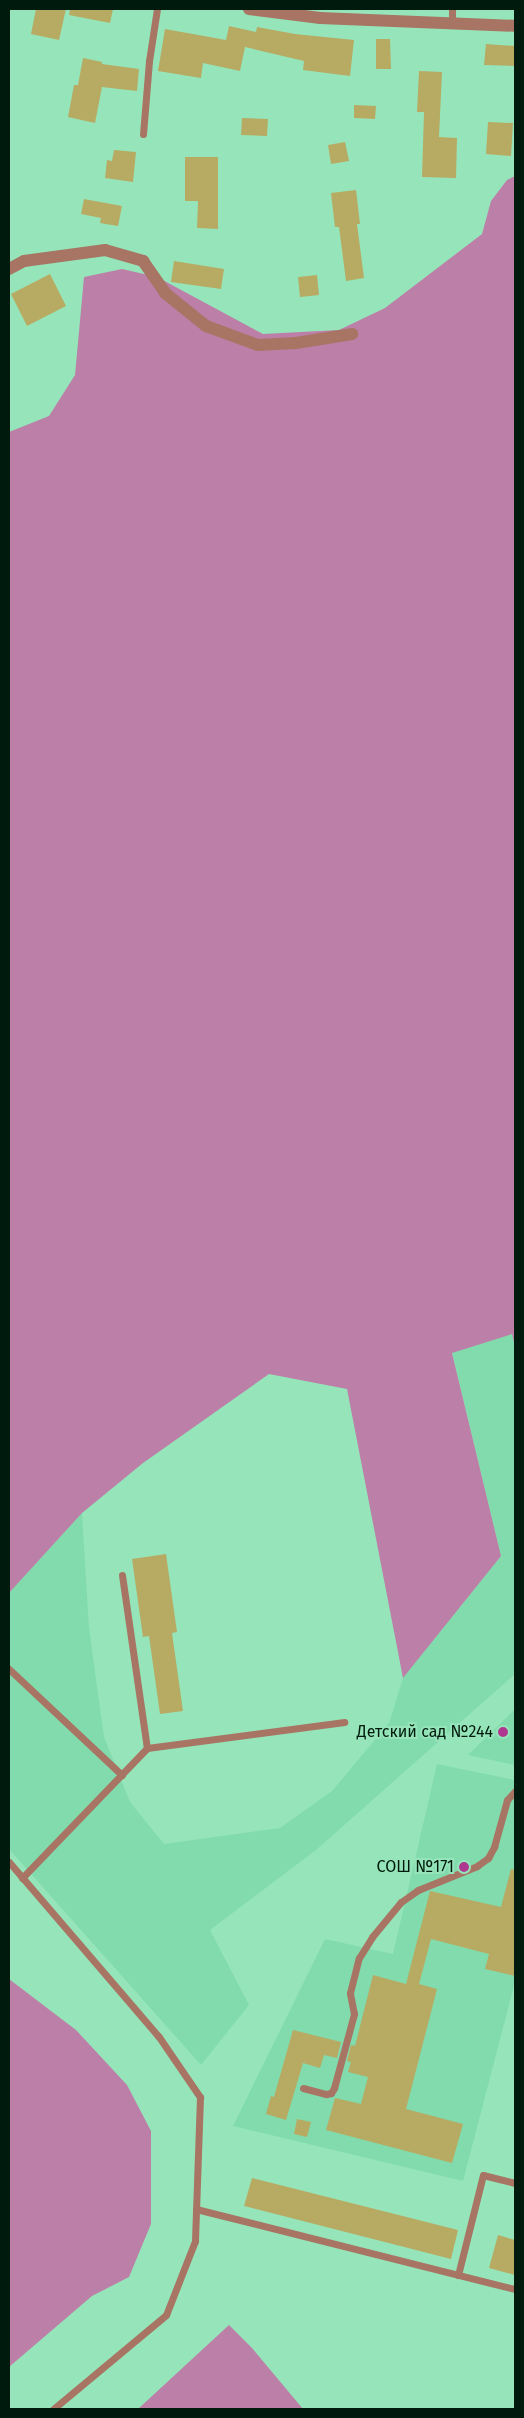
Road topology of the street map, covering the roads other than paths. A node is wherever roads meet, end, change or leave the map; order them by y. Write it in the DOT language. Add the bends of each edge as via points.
graph roads {
  1 [pos="157,9"];
  2 [pos="249,9"];
  3 [pos="452,9"];
  4 [pos="452,24"];
  5 [pos="515,26"];
  6 [pos="144,134"];
  7 [pos="9,268"];
  8 [pos="352,334"];
  9 [pos="122,1575"];
  10 [pos="9,1669"];
  11 [pos="344,1722"];
  12 [pos="147,1748"];
  13 [pos="122,1775"];
  14 [pos="515,1791"];
  15 [pos="9,1862"];
  16 [pos="22,1878"];
  17 [pos="303,2088"];
  18 [pos="515,2183"];
  19 [pos="196,2209"];
  20 [pos="458,2275"];
  21 [pos="515,2290"];
  22 [pos="54,2409"];
  1 -- 6 [label="lane" via="149,61"];
  2 -- 4 [label="street" via="320,18"];
  3 -- 4 [label="lane"];
  4 -- 5 [label="street"];
  7 -- 8 [label="street" via="24,261 105,250 143,261 165,293 206,326 258,345"];
  9 -- 12 [label="lane"];
  10 -- 13 [label="lane"];
  11 -- 12 [label="lane"];
  12 -- 13 [label="lane"];
  13 -- 16 [label="lane"];
  14 -- 17 [label="lane" via="507,1800 488,1858 477,1866 418,1890 401,1902 372,1937 359,1958 350,1993 354,2014 334,2088 326,2094"];
  15 -- 16 [label="lane"];
  16 -- 19 [label="lane" via="159,2037 200,2096"];
  18 -- 20 [label="lane" via="483,2175"];
  19 -- 20 [label="lane"];
  19 -- 22 [label="lane" via="195,2240 166,2315"];
  20 -- 21 [label="lane"];
}
